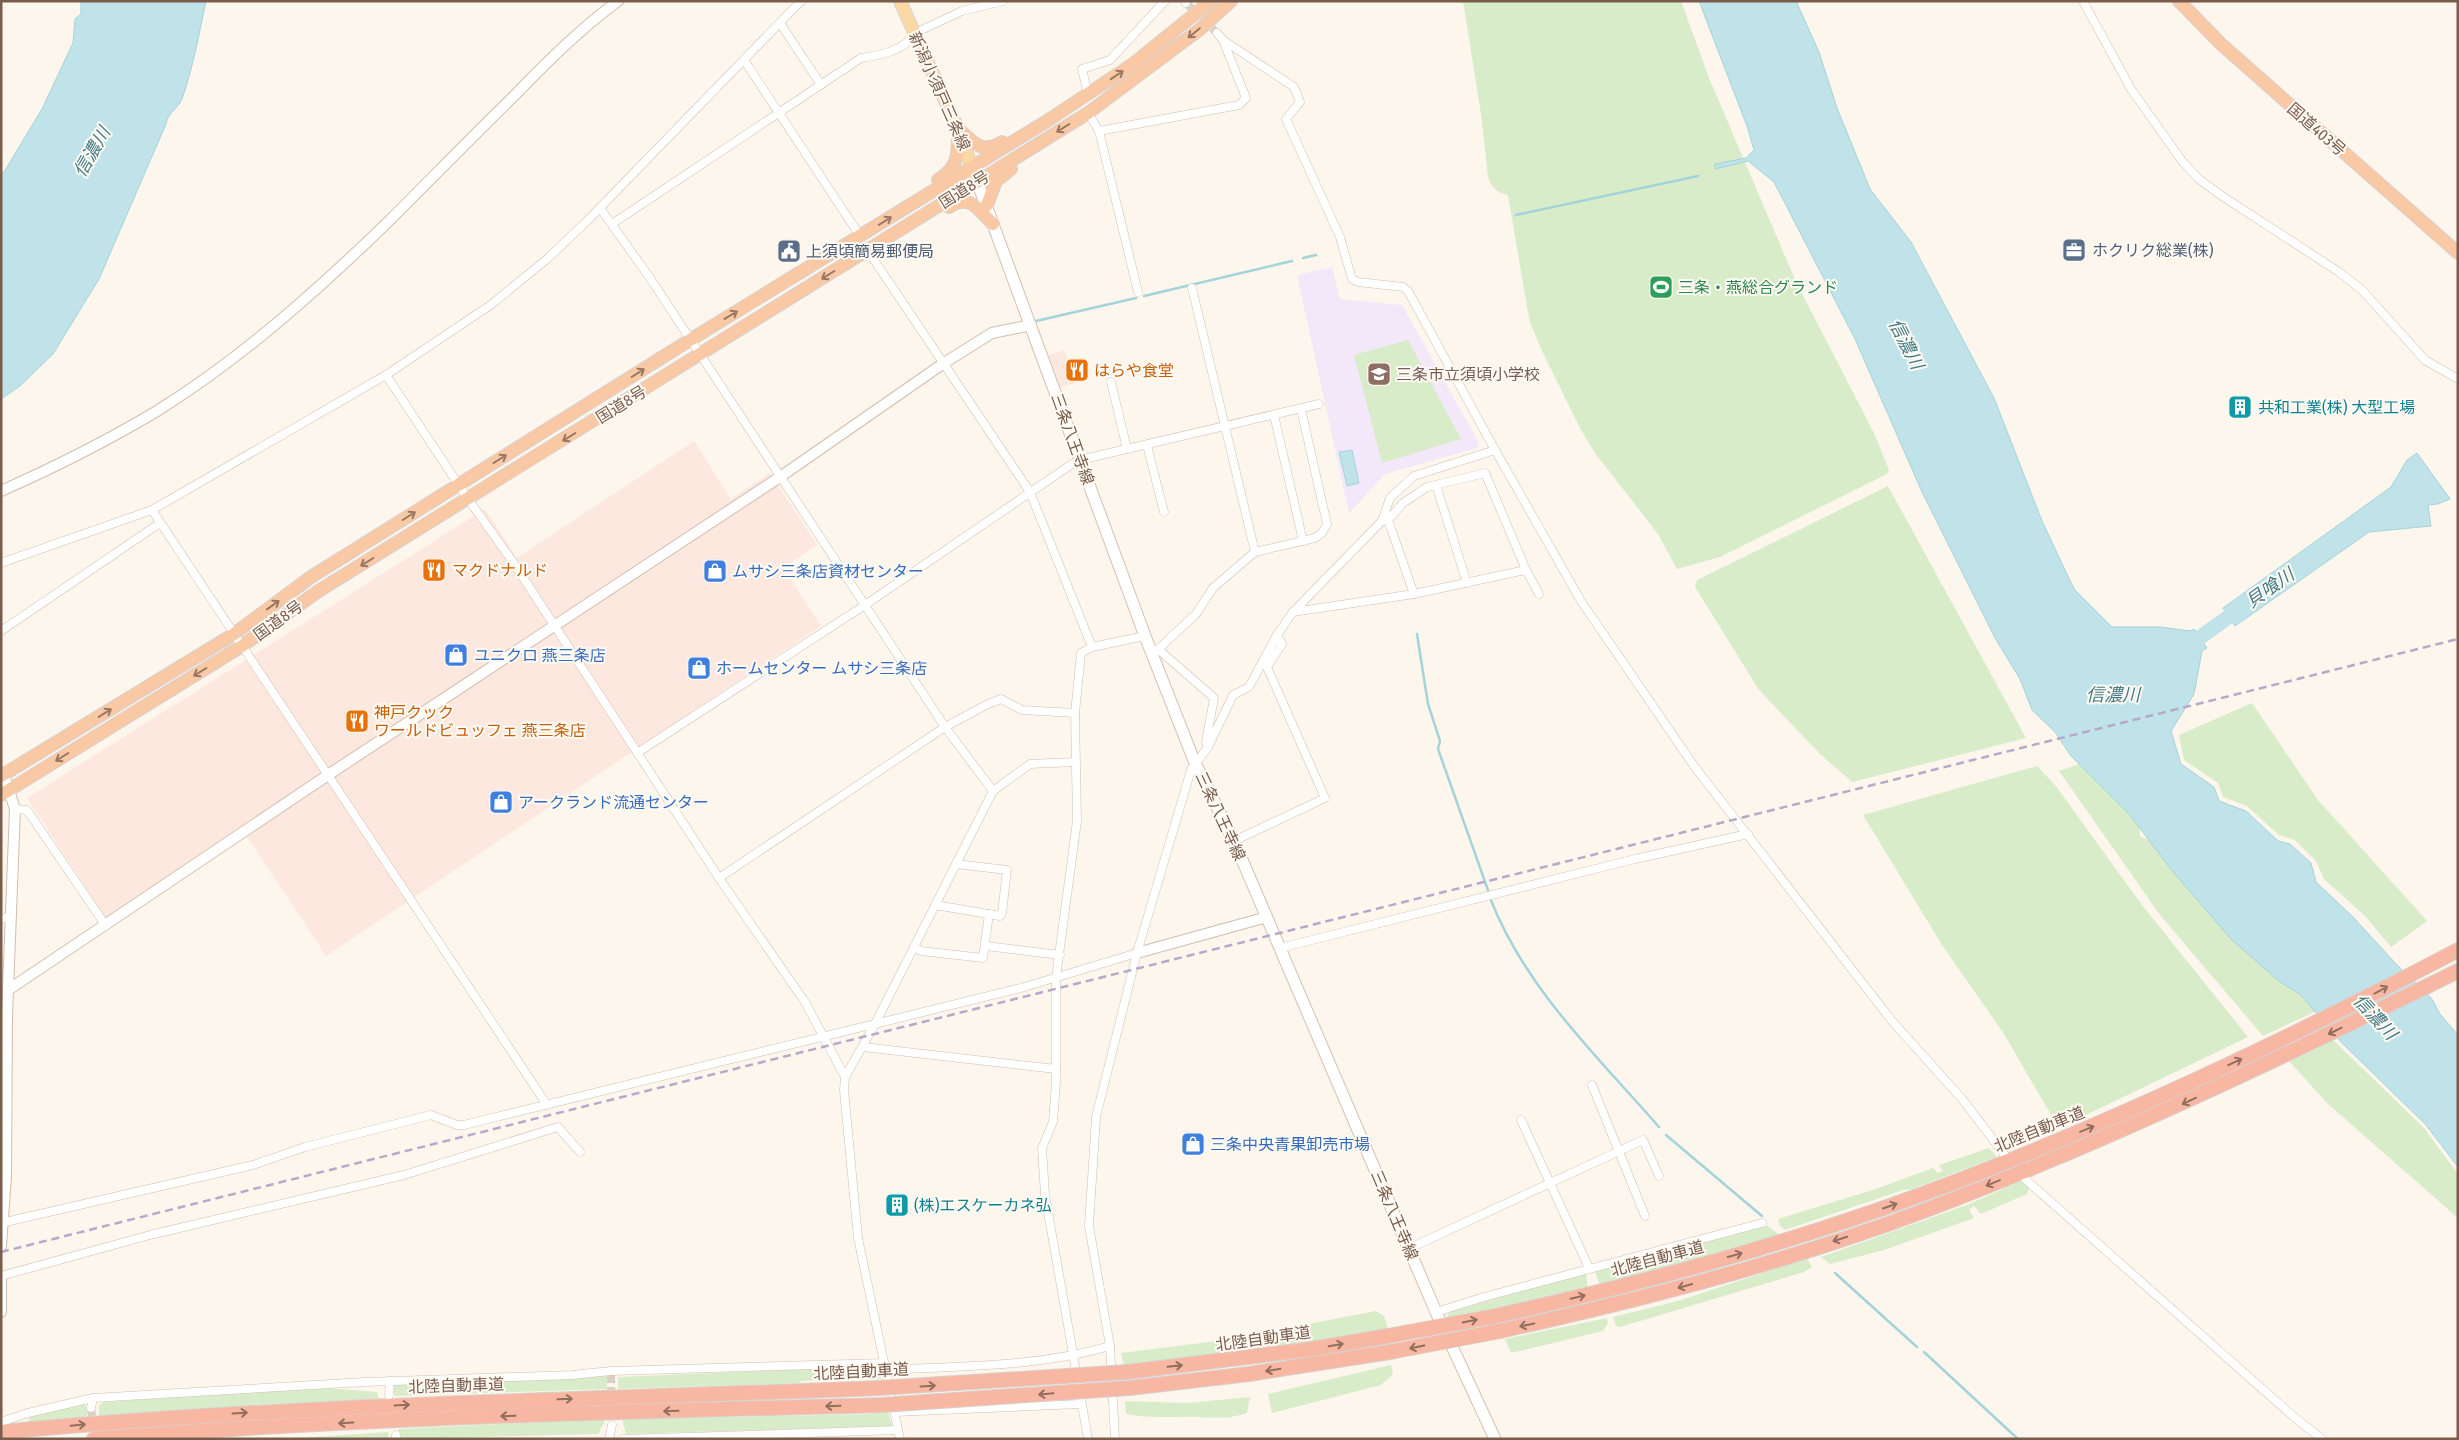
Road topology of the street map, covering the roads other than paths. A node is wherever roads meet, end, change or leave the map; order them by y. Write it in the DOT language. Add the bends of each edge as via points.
graph roads {
  1 [pos="618,1"];
  2 [pos="801,1"];
  3 [pos="900,1"];
  4 [pos="1003,1"];
  5 [pos="1165,1"];
  6 [pos="1211,1"];
  7 [pos="1231,1"];
  8 [pos="2083,1"];
  9 [pos="2179,1"];
  10 [pos="780,24"];
  11 [pos="914,32"];
  12 [pos="1217,33"];
  13 [pos="1223,40"];
  14 [pos="744,60"];
  15 [pos="821,84"];
  16 [pos="1088,94"];
  17 [pos="778,112"];
  18 [pos="1088,113"];
  19 [pos="1046,121"];
  20 [pos="958,129"];
  21 [pos="1099,131"];
  22 [pos="1038,144"];
  23 [pos="972,167"];
  24 [pos="977,181"];
  25 [pos="987,205"];
  26 [pos="600,208"];
  27 [pos="906,208"];
  28 [pos="612,224"];
  29 [pos="993,224"];
  30 [pos="899,230"];
  31 [pos="860,236"];
  32 [pos="868,251"];
  33 [pos="2458,253"];
  34 [pos="1192,288"];
  35 [pos="1138,292"];
  36 [pos="1031,325"];
  37 [pos="690,340"];
  38 [pos="699,355"];
  39 [pos="944,363"];
  40 [pos="386,374"];
  41 [pos="2458,379"];
  42 [pos="1111,382"];
  43 [pos="1319,404"];
  44 [pos="1301,409"];
  45 [pos="1274,415"];
  46 [pos="1226,427"];
  47 [pos="1147,445"];
  48 [pos="1127,449"];
  49 [pos="1494,450"];
  50 [pos="1080,460"];
  51 [pos="780,477"];
  52 [pos="458,485"];
  53 [pos="1436,485"];
  54 [pos="1,491"];
  55 [pos="1030,492"];
  56 [pos="468,499"];
  57 [pos="152,510"];
  58 [pos="1164,512"];
  59 [pos="1385,521"];
  60 [pos="160,523"];
  61 [pos="1303,541"];
  62 [pos="1255,552"];
  63 [pos="1,562"];
  64 [pos="1526,570"];
  65 [pos="1466,583"];
  66 [pos="1414,594"];
  67 [pos="1539,594"];
  68 [pos="865,605"];
  69 [pos="1293,612"];
  70 [pos="554,625"];
  71 [pos="1,631"];
  72 [pos="234,634"];
  73 [pos="1277,635"];
  74 [pos="1144,636"];
  75 [pos="242,646"];
  76 [pos="1092,647"];
  77 [pos="1155,652"];
  78 [pos="1075,713"];
  79 [pos="945,727"];
  80 [pos="1208,747"];
  81 [pos="638,753"];
  82 [pos="1075,762"];
  83 [pos="1196,763"];
  84 [pos="2,774"];
  85 [pos="328,775"];
  86 [pos="993,791"];
  87 [pos="5,793"];
  88 [pos="15,809"];
  89 [pos="1748,834"];
  90 [pos="1234,841"];
  91 [pos="956,864"];
  92 [pos="718,878"];
  93 [pos="935,905"];
  94 [pos="989,914"];
  95 [pos="1267,917"];
  96 [pos="6,918"];
  97 [pos="106,926"];
  98 [pos="914,946"];
  99 [pos="986,946"];
  100 [pos="1280,948"];
  101 [pos="2458,950"];
  102 [pos="1137,953"];
  103 [pos="1060,955"];
  104 [pos="2458,971"];
  105 [pos="1056,977"];
  106 [pos="8,990"];
  107 [pos="4,1016"];
  108 [pos="875,1024"];
  109 [pos="823,1037"];
  110 [pos="863,1047"];
  111 [pos="1056,1069"];
  112 [pos="845,1078"];
  113 [pos="1592,1085"];
  114 [pos="547,1105"];
  115 [pos="1521,1120"];
  116 [pos="1619,1151"];
  117 [pos="580,1152"];
  118 [pos="2004,1154"];
  119 [pos="1659,1176"];
  120 [pos="2025,1179"];
  121 [pos="1549,1182"];
  122 [pos="3,1194"];
  123 [pos="2,1209"];
  124 [pos="1645,1216"];
  125 [pos="1762,1222"];
  126 [pos="2,1223"];
  127 [pos="1,1246"];
  128 [pos="1410,1248"];
  129 [pos="1590,1268"];
  130 [pos="1,1277"];
  131 [pos="1,1312"];
  132 [pos="1436,1312"];
  133 [pos="1110,1346"];
  134 [pos="1074,1356"];
  135 [pos="886,1367"];
  136 [pos="390,1381"];
  137 [pos="389,1394"];
  138 [pos="93,1398"];
  139 [pos="1080,1404"];
  140 [pos="91,1408"];
  141 [pos="894,1412"];
  142 [pos="1,1422"];
  143 [pos="612,1425"];
  144 [pos="898,1430"];
  145 [pos="1,1432"];
  146 [pos="702,1437"];
  147 [pos="94,1439"];
  148 [pos="609,1439"];
  149 [pos="623,1439"];
  150 [pos="900,1439"];
  151 [pos="1088,1439"];
  152 [pos="1115,1439"];
  153 [pos="1495,1439"];
  154 [pos="2322,1439"];
  1 -- 54 [label="street" via="563,47 341,266 232,358 126,429"];
  2 -- 10 [label="street"];
  3 -- 11 [label="main road, 新潟小須戸三条線"];
  4 -- 11 [label="street" via="962,11"];
  5 -- 16 [label="street" via="1110,60 1082,70"];
  16 -- 6 [label="highway, 国道8号, one-way" via="1133,64"];
  7 -- 18 [label="highway, 国道8号, one-way" via="1199,30"];
  8 -- 41 [label="street" via="2131,89 2194,174 2222,196 2339,272 2362,290 2425,360"];
  9 -- 33 [label="highway, 国道403号" via="2221,44"];
  10 -- 14 [label="street"];
  10 -- 15 [label="street"];
  11 -- 15 [label="street" via="911,40 888,53 861,58"];
  11 -- 20 [label="main road, 新潟小須戸三条線"];
  12 -- 13 [label="street"];
  13 -- 21 [label="street" via="1246,98 1239,105"];
  13 -- 49 [label="street" via="1294,86 1300,102 1286,119 1340,237 1352,278 1358,282 1403,287 1408,291"];
  14 -- 17 [label="street"];
  14 -- 26 [label="street"];
  15 -- 17 [label="street"];
  16 -- 19 [label="highway, 国道8号"];
  17 -- 28 [label="street"];
  17 -- 31 [label="street"];
  18 -- 21 [label="street"];
  18 -- 22 [label="highway, 国道8号, one-way"];
  19 -- 20 [label="highway" via="1033,122 990,148 978,145"];
  19 -- 23 [label="highway, 国道8号"];
  20 -- 23 [label="main road, 新潟小須戸三条線"];
  20 -- 27 [label="highway" via="958,153 949,173 916,195"];
  21 -- 35 [label="street"];
  22 -- 24 [label="highway, 国道8号"];
  22 -- 25 [label="highway" via="1033,155 996,181"];
  23 -- 24 [label="main road, 新潟小須戸三条線"];
  23 -- 27 [label="highway, 国道8号"];
  24 -- 25 [label="main road, 三条八王寺線"];
  24 -- 30 [label="highway, 国道8号"];
  25 -- 29 [label="main road, 三条八王寺線"];
  26 -- 28 [label="street"];
  26 -- 40 [label="street" via="547,259 492,304"];
  31 -- 27 [label="highway, 国道8号, one-way"];
  28 -- 37 [label="street"];
  29 -- 30 [label="highway" via="963,200 925,222"];
  29 -- 36 [label="main road, 三条八王寺線"];
  30 -- 32 [label="highway, 国道8号"];
  37 -- 31 [label="highway, 国道8号, one-way"];
  32 -- 38 [label="highway, 国道8号, one-way"];
  32 -- 39 [label="street"];
  34 -- 46 [label="street"];
  36 -- 39 [label="street" via="992,333"];
  36 -- 50 [label="main road, 三条八王寺線"];
  37 -- 38 [label="street"];
  52 -- 37 [label="highway, 国道8号, one-way"];
  38 -- 51 [label="street"];
  38 -- 56 [label="highway, 国道8号, one-way"];
  39 -- 51 [label="street"];
  39 -- 55 [label="street"];
  40 -- 52 [label="street"];
  40 -- 57 [label="street"];
  42 -- 48 [label="street"];
  43 -- 44 [label="street"];
  44 -- 45 [label="street"];
  44 -- 61 [label="street" via="1327,524 1315,538"];
  45 -- 46 [label="street"];
  45 -- 61 [label="street"];
  46 -- 47 [label="street"];
  46 -- 62 [label="street"];
  47 -- 48 [label="street"];
  47 -- 58 [label="street"];
  48 -- 50 [label="street"];
  49 -- 59 [label="street" via="1414,476 1390,498"];
  49 -- 89 [label="street" via="1581,601 1694,766"];
  50 -- 55 [label="street"];
  50 -- 74 [label="main road, 三条八王寺線"];
  51 -- 68 [label="street"];
  51 -- 70 [label="street"];
  52 -- 56 [label="street"];
  72 -- 52 [label="highway, 国道8号, one-way" via="311,577"];
  53 -- 59 [label="street" via="1403,503"];
  53 -- 64 [label="street" via="1486,473"];
  53 -- 65 [label="street"];
  55 -- 68 [label="street"];
  55 -- 76 [label="street"];
  56 -- 70 [label="street"];
  56 -- 75 [label="highway, 国道8号, one-way" via="317,592"];
  57 -- 60 [label="street"];
  57 -- 63 [label="street"];
  59 -- 66 [label="street"];
  59 -- 69 [label="street"];
  60 -- 71 [label="street"];
  60 -- 72 [label="street"];
  61 -- 62 [label="street"];
  62 -- 77 [label="street" via="1213,588 1196,614"];
  64 -- 65 [label="street"];
  64 -- 67 [label="street"];
  65 -- 66 [label="street"];
  66 -- 69 [label="street"];
  68 -- 79 [label="street"];
  68 -- 81 [label="street"];
  69 -- 73 [label="street"];
  70 -- 81 [label="street"];
  70 -- 85 [label="street"];
  72 -- 75 [label="street"];
  84 -- 72 [label="highway, 国道8号, one-way"];
  73 -- 80 [label="street" via="1249,687 1233,695"];
  73 -- 90 [label="street" via="1282,644 1266,667 1325,798"];
  74 -- 76 [label="street"];
  74 -- 77 [label="main road, 三条八王寺線"];
  75 -- 85 [label="street"];
  75 -- 87 [label="highway, 国道8号, one-way"];
  76 -- 78 [label="street" via="1080,653"];
  77 -- 80 [label="street" via="1214,698 1206,742"];
  77 -- 83 [label="main road, 三条八王寺線"];
  78 -- 79 [label="street" via="1022,710 1002,699"];
  78 -- 82 [label="street"];
  79 -- 86 [label="street"];
  79 -- 92 [label="street"];
  80 -- 83 [label="street"];
  81 -- 92 [label="street"];
  82 -- 86 [label="street" via="1030,764"];
  82 -- 103 [label="street" via="1076,821"];
  83 -- 90 [label="main road, 三条八王寺線"];
  83 -- 102 [label="street" via="1191,770"];
  84 -- 87 [label="street"];
  85 -- 97 [label="street"];
  85 -- 114 [label="street"];
  86 -- 91 [label="street"];
  87 -- 88 [label="street"];
  88 -- 96 [label="street"];
  88 -- 97 [label="street" via="27,810"];
  89 -- 100 [label="street"];
  89 -- 118 [label="street" via="1892,1021 1963,1100"];
  90 -- 95 [label="main road, 三条八王寺線"];
  91 -- 93 [label="street"];
  91 -- 94 [label="street" via="1007,870 1002,913 1000,916"];
  92 -- 109 [label="street" via="805,1002"];
  93 -- 94 [label="street"];
  93 -- 98 [label="street"];
  94 -- 99 [label="street"];
  95 -- 100 [label="main road, 三条八王寺線"];
  95 -- 102 [label="street"];
  96 -- 106 [label="street"];
  97 -- 106 [label="street"];
  98 -- 99 [label="street" via="921,951 979,959 985,955"];
  98 -- 108 [label="street"];
  99 -- 103 [label="street"];
  100 -- 128 [label="main road, 三条八王寺線"];
  145 -- 101 [label="highway, 北陸自動車道, one-way, bridge" via="234,1413 879,1388 1127,1372 1276,1354 1496,1316 1751,1251 1912,1198 2042,1147 2257,1052"];
  102 -- 105 [label="street"];
  102 -- 133 [label="street" via="1096,1117 1089,1226"];
  103 -- 105 [label="street"];
  104 -- 147 [label="highway, 北陸自動車道, one-way, bridge" via="2188,1101 1924,1210 1754,1266 1587,1312 1500,1331 1390,1352 1130,1388 882,1405 454,1417"];
  105 -- 108 [label="street"];
  105 -- 111 [label="street"];
  106 -- 107 [label="street"];
  107 -- 122 [label="street" via="6,1176"];
  108 -- 109 [label="street"];
  108 -- 110 [label="street"];
  109 -- 112 [label="street"];
  109 -- 114 [label="street"];
  110 -- 111 [label="street"];
  110 -- 112 [label="street"];
  111 -- 134 [label="street" via="1053,1122 1042,1148 1043,1178"];
  112 -- 135 [label="street" via="858,1238"];
  113 -- 116 [label="street"];
  114 -- 126 [label="street" via="464,1125 431,1115 305,1147 253,1165"];
  115 -- 121 [label="street"];
  116 -- 119 [label="street" via="1642,1140"];
  116 -- 121 [label="street"];
  116 -- 124 [label="street"];
  117 -- 130 [label="street" via="558,1127 404,1175 150,1235"];
  120 -- 154 [label="street"];
  121 -- 128 [label="street"];
  121 -- 129 [label="street"];
  122 -- 123 [label="street"];
  123 -- 126 [label="street"];
  125 -- 129 [label="street"];
  126 -- 127 [label="street"];
  128 -- 132 [label="main road, 三条八王寺線"];
  129 -- 132 [label="street"];
  130 -- 131 [label="street"];
  132 -- 153 [label="main road, 三条八王寺線"];
  133 -- 134 [label="street"];
  133 -- 152 [label="street"];
  134 -- 135 [label="street" via="1022,1362"];
  134 -- 139 [label="street"];
  135 -- 136 [label="street"];
  135 -- 141 [label="street"];
  136 -- 137 [label="street"];
  136 -- 138 [label="street"];
  138 -- 140 [label="street"];
  138 -- 142 [label="street" via="28,1412"];
  139 -- 141 [label="street"];
  139 -- 151 [label="street"];
  141 -- 144 [label="street"];
  143 -- 148 [label="street"];
  144 -- 146 [label="street"];
  144 -- 150 [label="street"];
  146 -- 149 [label="street"];
}
